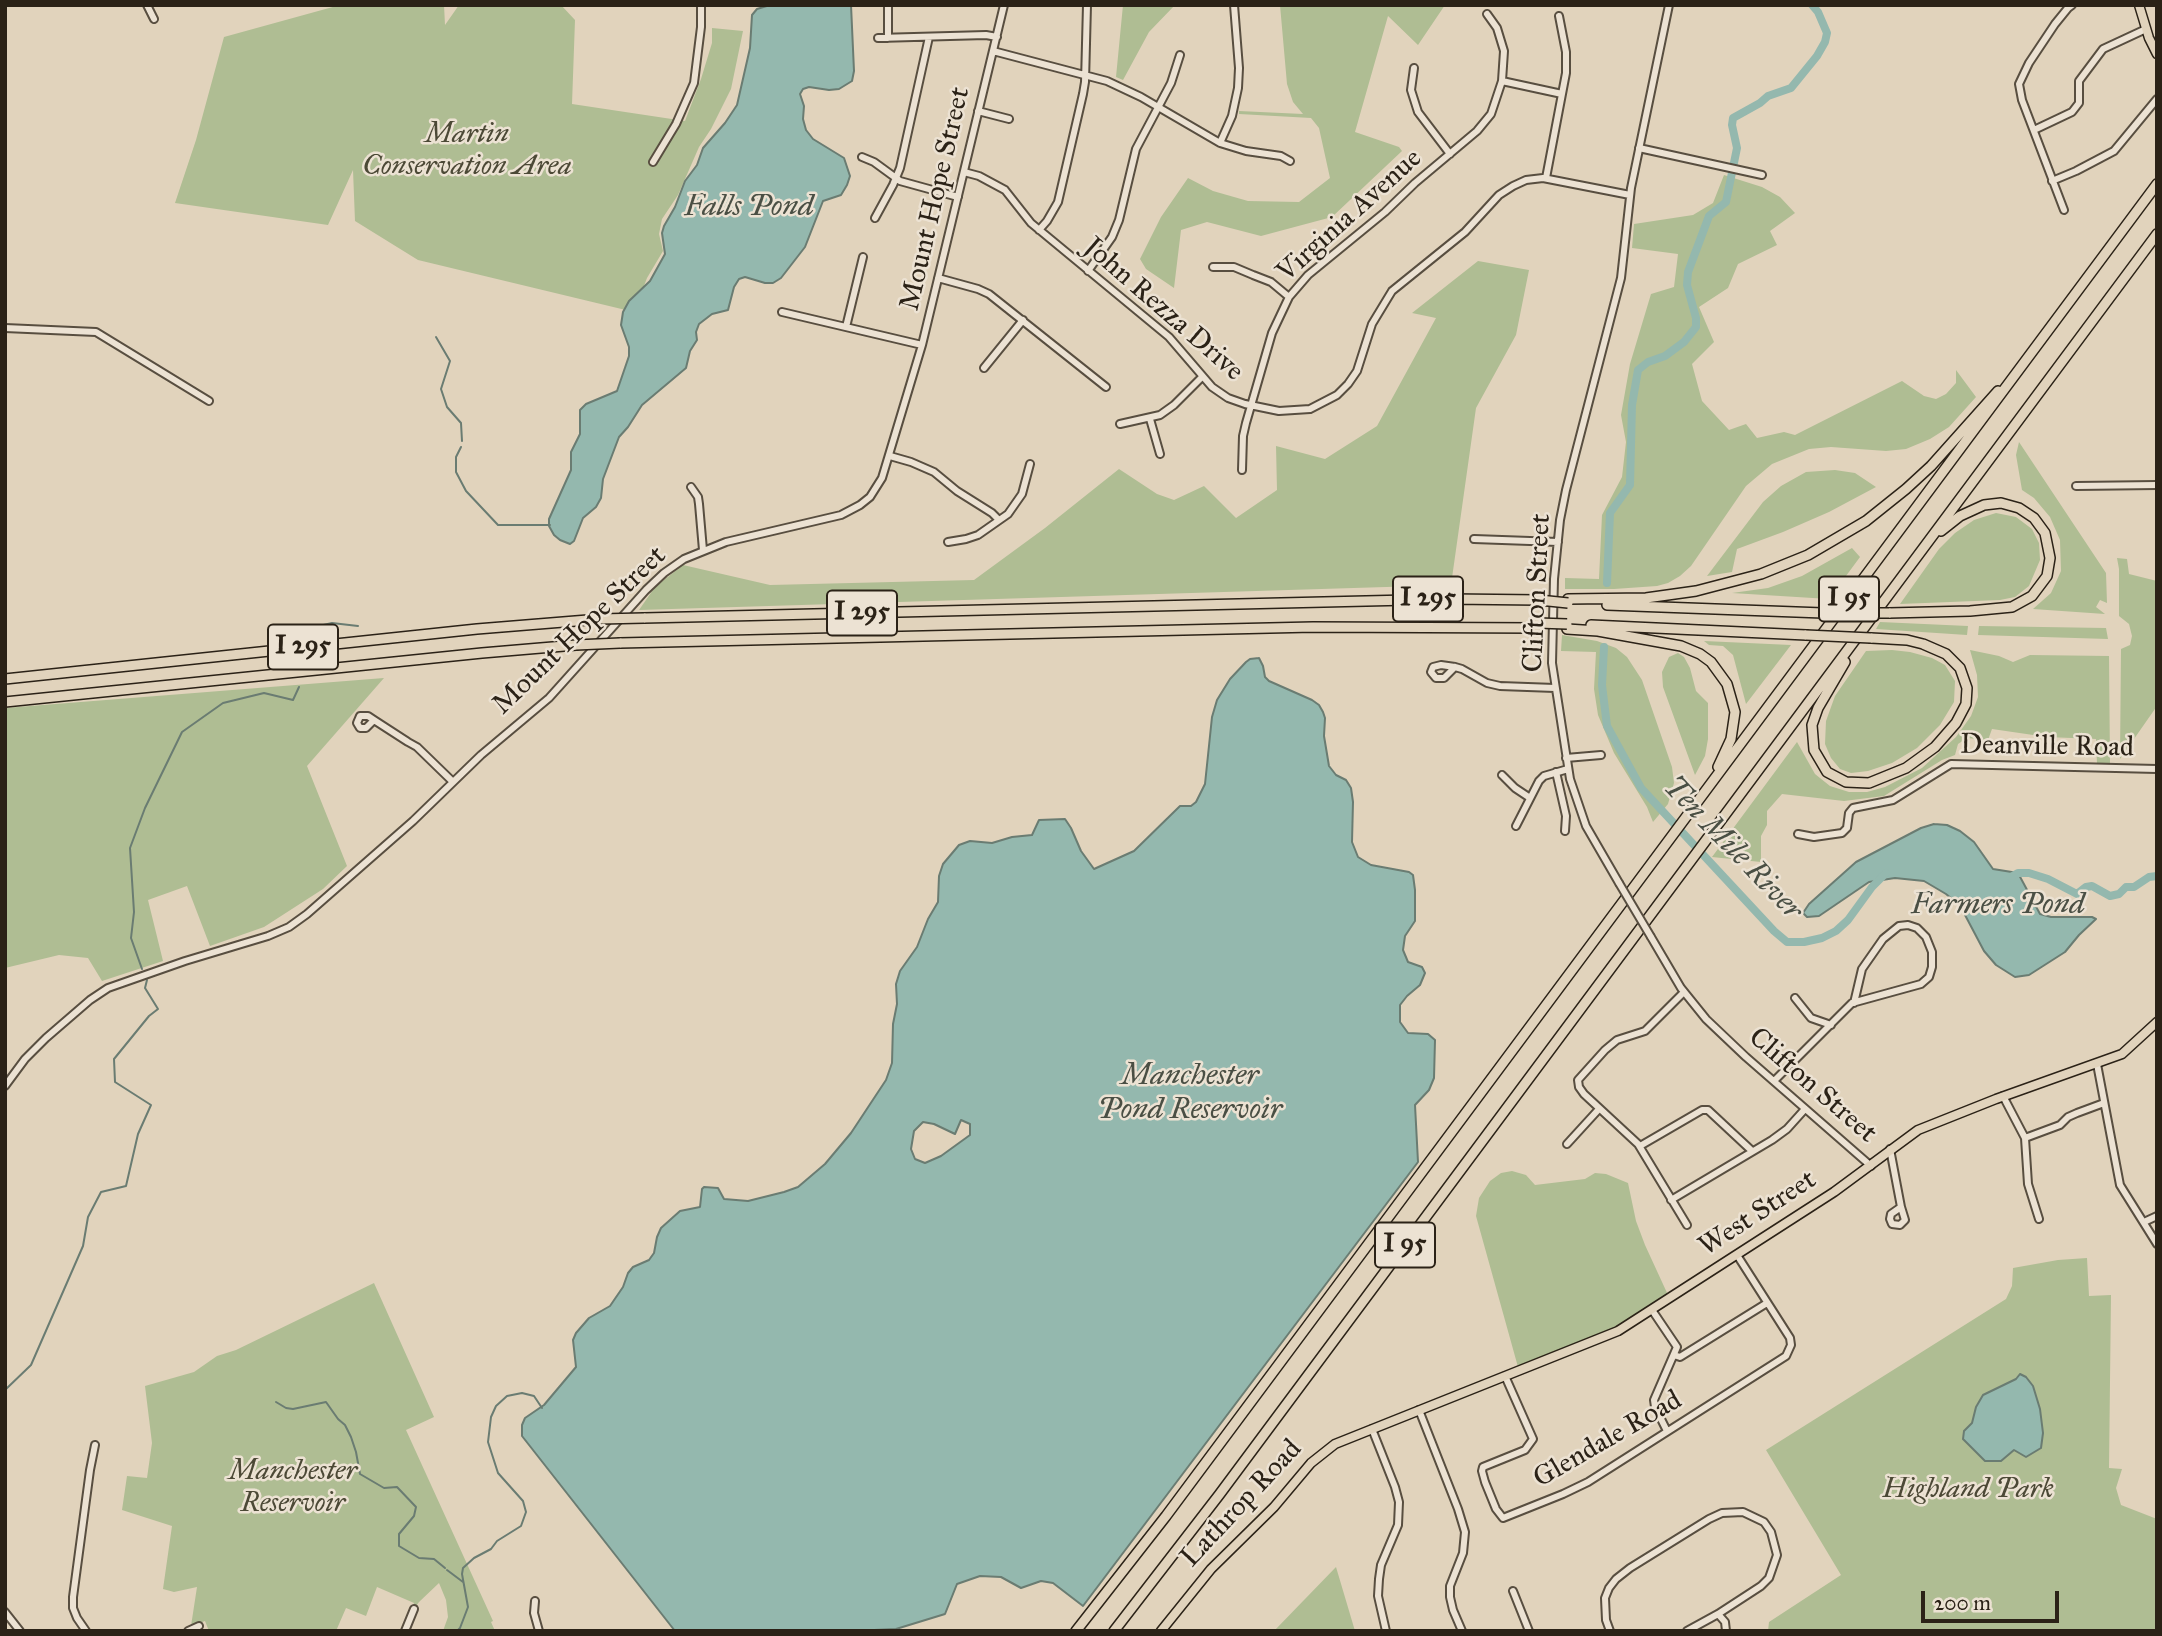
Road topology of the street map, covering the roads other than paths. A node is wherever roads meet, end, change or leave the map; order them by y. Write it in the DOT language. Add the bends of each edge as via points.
graph roads {
  1 [pos="147,5"];
  2 [pos="701,5"];
  3 [pos="888,5"];
  4 [pos="1004,5"];
  5 [pos="1087,5"];
  6 [pos="1234,5"];
  7 [pos="1669,5"];
  8 [pos="2073,5"];
  9 [pos="2139,5"];
  10 [pos="1487,13"];
  11 [pos="1559,16"];
  12 [pos="154,19"];
  13 [pos="2146,29"];
  14 [pos="929,37"];
  15 [pos="997,37"];
  16 [pos="878,38"];
  17 [pos="888,38"];
  18 [pos="993,51"];
  19 [pos="2157,54"];
  20 [pos="1180,55"];
  21 [pos="1414,68"];
  22 [pos="1086,75"];
  23 [pos="1502,81"];
  24 [pos="1562,94"];
  25 [pos="2157,99"];
  26 [pos="1158,108"];
  27 [pos="978,111"];
  28 [pos="1009,119"];
  29 [pos="2034,130"];
  30 [pos="1220,143"];
  31 [pos="1639,148"];
  32 [pos="1450,154"];
  33 [pos="862,157"];
  34 [pos="1290,161"];
  35 [pos="653,162"];
  36 [pos="964,172"];
  37 [pos="1762,175"];
  38 [pos="896,178"];
  39 [pos="1546,178"];
  40 [pos="2052,181"];
  41 [pos="2157,184"];
  42 [pos="1630,195"];
  43 [pos="958,197"];
  44 [pos="2064,210"];
  45 [pos="875,218"];
  46 [pos="1039,230"];
  47 [pos="2157,234"];
  48 [pos="863,257"];
  49 [pos="1213,267"];
  50 [pos="1088,271"];
  51 [pos="939,278"];
  52 [pos="1289,297"];
  53 [pos="782,312"];
  54 [pos="1023,320"];
  55 [pos="846,327"];
  56 [pos="5,328"];
  57 [pos="922,345"];
  58 [pos="984,368"];
  59 [pos="2015,375"];
  60 [pos="1202,377"];
  61 [pos="1106,387"];
  62 [pos="209,401"];
  63 [pos="1252,406"];
  64 [pos="1150,419"];
  65 [pos="1120,424"];
  66 [pos="1160,454"];
  67 [pos="890,456"];
  68 [pos="1030,464"];
  69 [pos="1242,470"];
  70 [pos="2157,485"];
  71 [pos="2076,486"];
  72 [pos="691,487"];
  73 [pos="999,520"];
  74 [pos="1474,539"];
  75 [pos="948,541"];
  76 [pos="1928,541"];
  77 [pos="1558,542"];
  78 [pos="703,550"];
  79 [pos="1568,601"];
  80 [pos="1567,627"];
  81 [pos="1856,639"];
  82 [pos="1455,667"];
  83 [pos="5,679"];
  84 [pos="1555,688"];
  85 [pos="5,702"];
  86 [pos="374,720"];
  87 [pos="1601,755"];
  88 [pos="1566,758"];
  89 [pos="1568,769"];
  90 [pos="2157,769"];
  91 [pos="1556,772"];
  92 [pos="1502,775"];
  93 [pos="452,781"];
  94 [pos="1704,793"];
  95 [pos="1530,798"];
  96 [pos="1516,826"];
  97 [pos="1565,831"];
  98 [pos="1798,834"];
  99 [pos="1684,992"];
  100 [pos="1795,998"];
  101 [pos="1854,1003"];
  102 [pos="2157,1022"];
  103 [pos="1831,1025"];
  104 [pos="2097,1064"];
  105 [pos="1774,1081"];
  106 [pos="5,1086"];
  107 [pos="2003,1097"];
  108 [pos="2105,1103"];
  109 [pos="1599,1109"];
  110 [pos="1805,1109"];
  111 [pos="2025,1138"];
  112 [pos="1567,1144"];
  113 [pos="1640,1146"];
  114 [pos="1890,1149"];
  115 [pos="1752,1151"];
  116 [pos="1871,1166"];
  117 [pos="1671,1200"];
  118 [pos="1901,1207"];
  119 [pos="2157,1216"];
  120 [pos="2039,1219"];
  121 [pos="2144,1222"];
  122 [pos="1687,1225"];
  123 [pos="2157,1244"];
  124 [pos="1737,1255"];
  125 [pos="1767,1303"];
  126 [pos="1653,1310"];
  127 [pos="1674,1355"];
  128 [pos="1505,1376"];
  129 [pos="1419,1410"];
  130 [pos="1372,1429"];
  131 [pos="1667,1431"];
  132 [pos="95,1445"];
  133 [pos="1513,1591"];
  134 [pos="535,1601"];
  135 [pos="414,1609"];
  136 [pos="5,1612"];
  137 [pos="1718,1614"];
  138 [pos="199,1626"];
  139 [pos="20,1631"];
  140 [pos="86,1631"];
  141 [pos="188,1631"];
  142 [pos="405,1631"];
  143 [pos="539,1631"];
  144 [pos="1076,1631"];
  145 [pos="1114,1631"];
  146 [pos="1161,1631"];
  147 [pos="1387,1631"];
  148 [pos="1462,1631"];
  149 [pos="1529,1631"];
  150 [pos="1610,1631"];
  151 [pos="1687,1631"];
  152 [pos="1726,1631"];
  1 -- 12 [label="street"];
  2 -- 35 [label="street" via="694,83"];
  3 -- 17 [label="street"];
  4 -- 15 [label="street, Mount Hope Street"];
  5 -- 22 [label="street"];
  6 -- 30 [label="street" via="1238,88"];
  7 -- 31 [label="street, Clifton Street"];
  8 -- 29 [label="street" via="2062,14 2019,84"];
  9 -- 13 [label="main road"];
  10 -- 23 [label="street, Virginia Avenue" via="1502,39"];
  11 -- 24 [label="street" via="1566,52"];
  13 -- 19 [label="main road"];
  13 -- 29 [label="street" via="2103,49 2079,81 2079,103"];
  14 -- 15 [label="street"];
  14 -- 17 [label="street"];
  14 -- 38 [label="street"];
  15 -- 18 [label="street, Mount Hope Street"];
  16 -- 17 [label="street"];
  18 -- 22 [label="street"];
  18 -- 27 [label="street, Mount Hope Street"];
  20 -- 26 [label="street"];
  21 -- 32 [label="street" via="1411,90 1418,112"];
  22 -- 26 [label="street" via="1124,88"];
  22 -- 46 [label="street" via="1058,202"];
  23 -- 24 [label="street"];
  23 -- 32 [label="street, Virginia Avenue" via="1487,120"];
  24 -- 39 [label="street"];
  25 -- 40 [label="street" via="2114,151"];
  26 -- 30 [label="street"];
  26 -- 50 [label="street" via="1136,149 1119,220"];
  27 -- 28 [label="street"];
  27 -- 36 [label="street, Mount Hope Street"];
  29 -- 40 [label="street"];
  30 -- 34 [label="street"];
  31 -- 37 [label="street"];
  31 -- 42 [label="street, Clifton Street"];
  32 -- 52 [label="street, Virginia Avenue" via="1308,275"];
  33 -- 38 [label="street"];
  36 -- 43 [label="street, Mount Hope Street"];
  36 -- 46 [label="street, John Rezza Drive" via="1004,190"];
  38 -- 43 [label="street"];
  38 -- 45 [label="street"];
  39 -- 42 [label="street, John Rezza Drive"];
  39 -- 63 [label="street, John Rezza Drive" via="1526,180 1499,195 1465,232 1392,291 1371,324 1357,371 1337,395 1310,409"];
  40 -- 44 [label="street"];
  41 -- 59 [label="highway, I 95"];
  42 -- 77 [label="street, Clifton Street" via="1618,294 1569,478"];
  43 -- 51 [label="street, Mount Hope Street"];
  46 -- 50 [label="street, John Rezza Drive"];
  47 -- 76 [label="highway, I 95"];
  48 -- 55 [label="street"];
  49 -- 52 [label="street" via="1226,266 1271,282"];
  50 -- 60 [label="street, John Rezza Drive" via="1169,337"];
  51 -- 54 [label="street" via="989,294"];
  51 -- 57 [label="street, Mount Hope Street"];
  52 -- 63 [label="street, Virginia Avenue" via="1272,333"];
  53 -- 55 [label="street"];
  54 -- 58 [label="street"];
  54 -- 61 [label="street"];
  55 -- 57 [label="street"];
  56 -- 62 [label="street" via="96,332"];
  57 -- 67 [label="street, Mount Hope Street"];
  59 -- 79 [label="highway" via="1906,489 1866,521 1816,551 1761,574 1704,590"];
  59 -- 94 [label="highway, I 95"];
  60 -- 63 [label="street, John Rezza Drive" via="1228,398"];
  60 -- 64 [label="street" via="1168,410"];
  63 -- 69 [label="street, Virginia Avenue" via="1243,436"];
  64 -- 65 [label="street"];
  64 -- 66 [label="street"];
  67 -- 73 [label="street" via="934,472"];
  67 -- 78 [label="street, Mount Hope Street" via="876,489 841,516"];
  68 -- 73 [label="street" via="1018,503"];
  70 -- 71 [label="street"];
  72 -- 78 [label="street" via="698,497"];
  73 -- 75 [label="street" via="966,540"];
  74 -- 77 [label="street"];
  76 -- 79 [label="highway, bridge" via="1972,509 2007,504 2029,514 2042,527 2050,564 2037,592 2022,603 1970,611 1822,613"];
  76 -- 81 [label="highway, I 95"];
  77 -- 84 [label="street, Clifton Street" via="1552,663"];
  78 -- 93 [label="street, Mount Hope Street" via="664,573 549,698"];
  79 -- 83 [label="highway, I 295, bridge" via="1451,599 600,619"];
  80 -- 81 [label="highway, bridge" via="1871,638 1915,642 1946,654 1966,683 1966,704 1958,719 1931,750 1894,774 1857,784 1827,772 1815,755 1811,735 1815,712"];
  80 -- 85 [label="highway, I 295, bridge" via="1313,627 576,645"];
  80 -- 94 [label="highway" via="1681,646 1716,667 1730,690 1735,722 1730,744"];
  81 -- 145 [label="highway, I 95"];
  82 -- 84 [label="street" via="1500,686"];
  84 -- 88 [label="street, Clifton Street"];
  86 -- 93 [label="street" via="417,747"];
  87 -- 88 [label="street"];
  88 -- 89 [label="street, Clifton Street"];
  89 -- 91 [label="street"];
  89 -- 99 [label="street, Clifton Street, bridge" via="1586,826"];
  90 -- 98 [label="street, Deanville Road" via="1951,764 1893,800 1851,809 1842,833"];
  91 -- 95 [label="street" via="1539,781"];
  91 -- 97 [label="street"];
  92 -- 95 [label="street"];
  93 -- 106 [label="street, Mount Hope Street" via="414,821 289,927 108,988 46,1038"];
  94 -- 144 [label="highway, I 95"];
  95 -- 96 [label="street"];
  99 -- 105 [label="street, Clifton Street" via="1717,1030"];
  99 -- 109 [label="street" via="1645,1031 1617,1040 1578,1080 1578,1087"];
  100 -- 103 [label="street" via="1811,1018"];
  101 -- 101 [label="street" via="1862,969 1883,939 1899,926 1917,928 1932,952 1929,977 1921,984"];
  101 -- 103 [label="street"];
  102 -- 104 [label="main road, West Street" via="2122,1054"];
  103 -- 105 [label="street"];
  104 -- 107 [label="main road, West Street"];
  104 -- 108 [label="street"];
  105 -- 110 [label="street, Clifton Street"];
  107 -- 111 [label="street"];
  107 -- 114 [label="main road, West Street" via="1918,1130"];
  108 -- 111 [label="street"];
  108 -- 121 [label="street" via="2120,1185"];
  109 -- 112 [label="street"];
  109 -- 113 [label="street"];
  110 -- 115 [label="street" via="1787,1129"];
  110 -- 116 [label="street, Clifton Street"];
  111 -- 120 [label="street" via="2028,1184"];
  113 -- 115 [label="street" via="1708,1110"];
  113 -- 117 [label="street"];
  114 -- 116 [label="main road, West Street"];
  114 -- 118 [label="street"];
  115 -- 117 [label="street"];
  116 -- 124 [label="main road, West Street"];
  117 -- 122 [label="street"];
  119 -- 121 [label="street"];
  121 -- 123 [label="street"];
  124 -- 125 [label="street, Glendale Road"];
  124 -- 126 [label="main road, West Street"];
  125 -- 127 [label="street" via="1680,1357"];
  125 -- 131 [label="street, Glendale Road" via="1790,1338 1786,1356"];
  126 -- 127 [label="street" via="1676,1347"];
  126 -- 128 [label="main road, West Street" via="1619,1331"];
  127 -- 131 [label="street" via="1654,1400"];
  128 -- 129 [label="main road, West Street"];
  128 -- 131 [label="street, Glendale Road" via="1533,1439 1525,1450 1483,1467 1485,1482 1503,1518 1588,1482"];
  129 -- 130 [label="main road, West Street"];
  129 -- 148 [label="street" via="1465,1532 1464,1553 1450,1586"];
  130 -- 146 [label="main road, Lathrop Road" via="1335,1444 1311,1463 1275,1507 1211,1569"];
  130 -- 147 [label="street" via="1399,1502 1398,1525 1378,1578"];
  132 -- 140 [label="street" via="73,1597 73,1608"];
  133 -- 149 [label="street"];
  134 -- 143 [label="street"];
  135 -- 142 [label="street"];
  136 -- 139 [label="street"];
  137 -- 150 [label="street" via="1761,1586 1775,1565 1771,1532 1764,1522 1743,1512 1709,1519 1616,1579 1605,1598"];
  137 -- 151 [label="street"];
  137 -- 152 [label="street"];
  138 -- 141 [label="street"];
}
